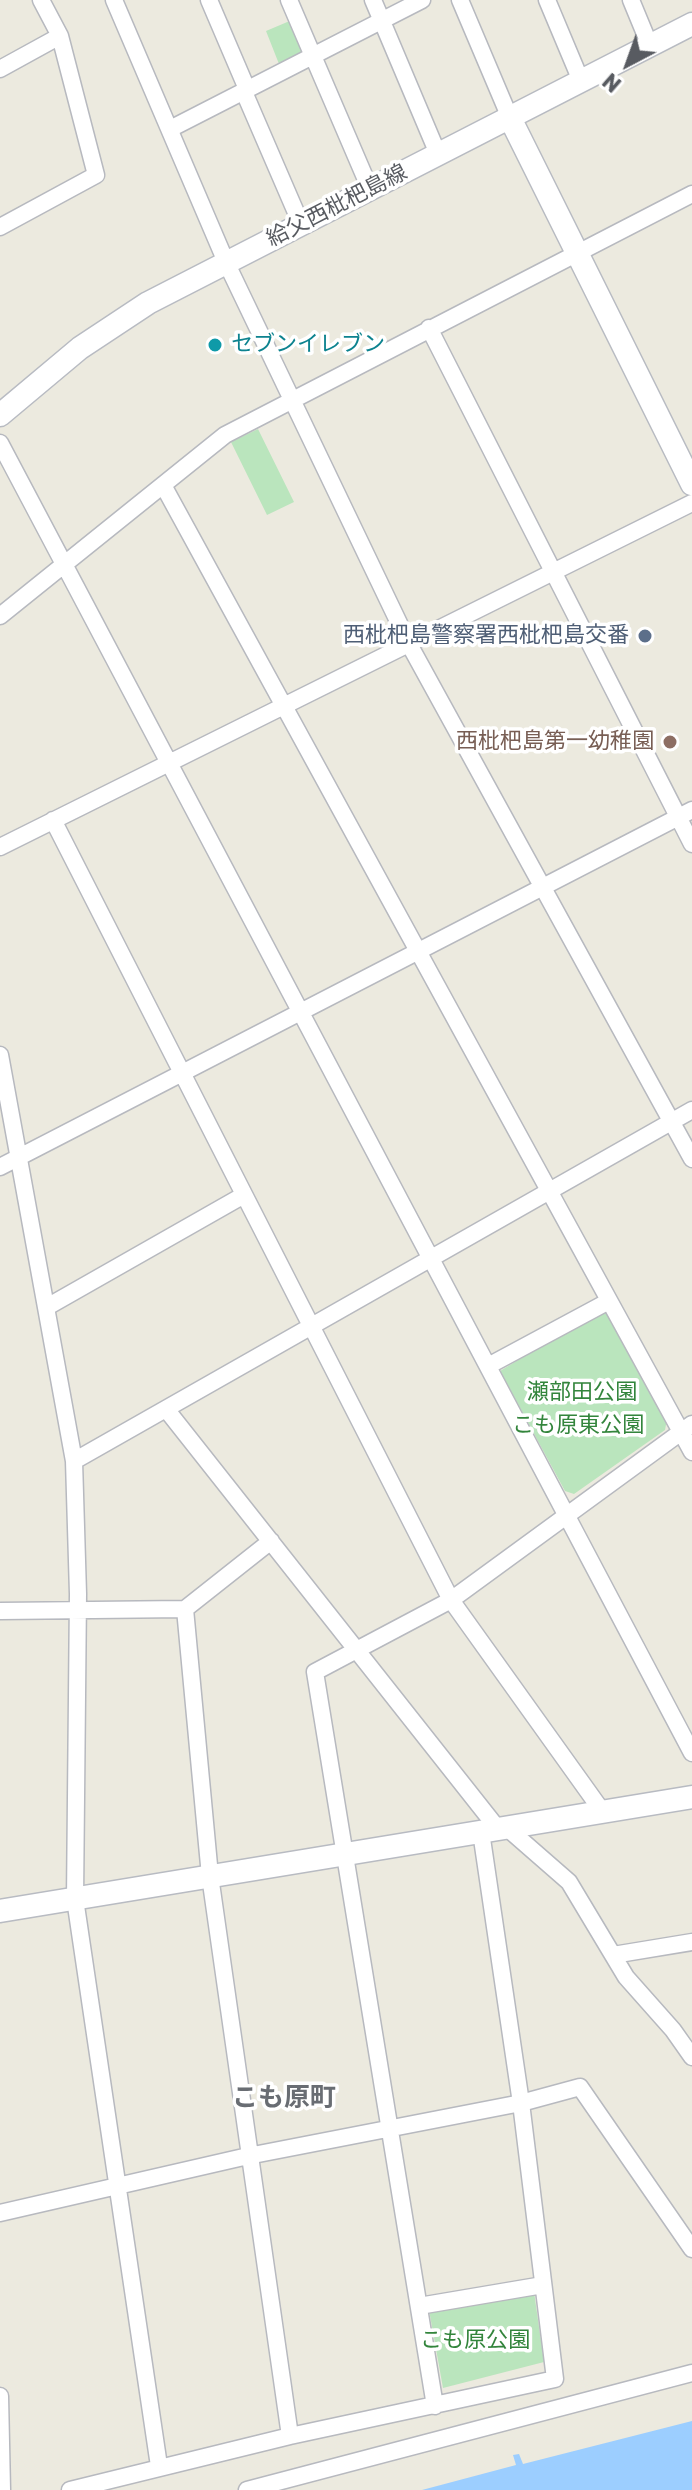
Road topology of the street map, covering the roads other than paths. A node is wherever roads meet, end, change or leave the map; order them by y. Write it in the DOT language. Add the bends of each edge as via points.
graph roads {
  1 [pos="41,0"];
  2 [pos="114,0"];
  3 [pos="209,0"];
  4 [pos="289,0"];
  5 [pos="373,0"];
  6 [pos="422,0"];
  7 [pos="460,0"];
  8 [pos="547,0"];
  9 [pos="631,0"];
  10 [pos="381,21"];
  11 [pos="692,24"];
  12 [pos="60,36"];
  13 [pos="650,46"];
  14 [pos="313,56"];
  15 [pos="0,69"];
  16 [pos="581,81"];
  17 [pos="246,90"];
  18 [pos="510,118"];
  19 [pos="170,129"];
  20 [pos="438,154"];
  21 [pos="370,189"];
  22 [pos="692,194"];
  23 [pos="301,224"];
  24 [pos="0,227"];
  25 [pos="577,253"];
  26 [pos="226,262"];
  27 [pos="429,328"];
  28 [pos="291,398"];
  29 [pos="0,415"];
  30 [pos="0,443"];
  31 [pos="692,484"];
  32 [pos="163,485"];
  33 [pos="692,503"];
  34 [pos="64,564"];
  35 [pos="553,572"];
  36 [pos="0,616"];
  37 [pos="409,644"];
  38 [pos="284,706"];
  39 [pos="169,763"];
  40 [pos="685,814"];
  41 [pos="53,820"];
  42 [pos="692,844"];
  43 [pos="0,847"];
  44 [pos="543,889"];
  45 [pos="419,953"];
  46 [pos="301,1013"];
  47 [pos="0,1055"];
  48 [pos="183,1074"];
  49 [pos="692,1110"];
  50 [pos="672,1121"];
  51 [pos="21,1157"];
  52 [pos="692,1159"];
  53 [pos="0,1167"];
  54 [pos="549,1191"];
  55 [pos="244,1195"];
  56 [pos="430,1258"];
  57 [pos="609,1301"];
  58 [pos="47,1307"];
  59 [pos="311,1326"];
  60 [pos="488,1366"];
  61 [pos="166,1409"];
  62 [pos="686,1428"];
  63 [pos="692,1452"];
  64 [pos="74,1461"];
  65 [pos="566,1515"];
  66 [pos="271,1541"];
  67 [pos="451,1600"];
  68 [pos="185,1609"];
  69 [pos="0,1611"];
  70 [pos="77,1611"];
  71 [pos="355,1649"];
  72 [pos="692,1753"];
  73 [pos="692,1797"];
  74 [pos="602,1811"];
  75 [pos="495,1829"];
  76 [pos="346,1854"];
  77 [pos="210,1876"];
  78 [pos="75,1899"];
  79 [pos="0,1911"];
  80 [pos="692,1942"];
  81 [pos="613,1955"];
  82 [pos="692,2057"];
  83 [pos="521,2103"];
  84 [pos="390,2130"];
  85 [pos="248,2156"];
  86 [pos="116,2186"];
  87 [pos="0,2213"];
  88 [pos="692,2249"];
  89 [pos="543,2285"];
  90 [pos="419,2306"];
  91 [pos="692,2373"];
  92 [pos="0,2396"];
  93 [pos="435,2406"];
  94 [pos="290,2436"];
  95 [pos="159,2466"];
  96 [pos="2,2490"];
  97 [pos="70,2490"];
  98 [pos="247,2490"];
  1 -- 12 [label="street"];
  2 -- 19 [label="street"];
  3 -- 17 [label="street"];
  4 -- 14 [label="street"];
  5 -- 10 [label="street"];
  6 -- 10 [label="street"];
  7 -- 18 [label="street"];
  8 -- 16 [label="street"];
  9 -- 13 [label="street"];
  10 -- 14 [label="street"];
  10 -- 20 [label="street"];
  11 -- 13 [label="street, 給父西枇杷島線"];
  12 -- 15 [label="street"];
  12 -- 24 [label="street" via="96,175"];
  13 -- 16 [label="street, 給父西枇杷島線"];
  14 -- 17 [label="street"];
  14 -- 21 [label="street"];
  16 -- 18 [label="street, 給父西枇杷島線"];
  17 -- 19 [label="street"];
  17 -- 23 [label="street"];
  18 -- 20 [label="street, 給父西枇杷島線"];
  18 -- 25 [label="street"];
  19 -- 26 [label="street"];
  20 -- 21 [label="street, 給父西枇杷島線"];
  21 -- 23 [label="street, 給父西枇杷島線"];
  22 -- 25 [label="street"];
  23 -- 26 [label="street, 給父西枇杷島線"];
  25 -- 27 [label="street"];
  25 -- 31 [label="street"];
  26 -- 28 [label="street"];
  26 -- 29 [label="street, 給父西枇杷島線" via="116,323"];
  27 -- 28 [label="street"];
  27 -- 35 [label="street"];
  28 -- 32 [label="street" via="225,435"];
  28 -- 37 [label="street"];
  30 -- 34 [label="street"];
  32 -- 34 [label="street"];
  32 -- 38 [label="street"];
  33 -- 35 [label="street"];
  34 -- 36 [label="street"];
  34 -- 39 [label="street"];
  35 -- 37 [label="street"];
  35 -- 40 [label="street"];
  37 -- 38 [label="street"];
  37 -- 44 [label="street"];
  38 -- 39 [label="street"];
  38 -- 45 [label="street"];
  39 -- 41 [label="street"];
  39 -- 46 [label="street"];
  40 -- 42 [label="street"];
  40 -- 44 [label="street"];
  41 -- 43 [label="street"];
  41 -- 48 [label="street"];
  44 -- 45 [label="street"];
  44 -- 50 [label="street"];
  45 -- 46 [label="street"];
  45 -- 54 [label="street"];
  46 -- 48 [label="street"];
  46 -- 56 [label="street"];
  47 -- 51 [label="street"];
  48 -- 51 [label="street"];
  48 -- 55 [label="street"];
  49 -- 50 [label="street"];
  50 -- 52 [label="street"];
  50 -- 54 [label="street"];
  51 -- 53 [label="street"];
  51 -- 58 [label="street"];
  54 -- 56 [label="street"];
  54 -- 57 [label="street"];
  55 -- 58 [label="street"];
  55 -- 59 [label="street"];
  56 -- 59 [label="street"];
  56 -- 60 [label="street"];
  57 -- 60 [label="street"];
  57 -- 62 [label="street"];
  58 -- 64 [label="street"];
  59 -- 61 [label="street"];
  59 -- 67 [label="street"];
  60 -- 65 [label="street"];
  61 -- 64 [label="street"];
  61 -- 66 [label="street"];
  62 -- 63 [label="street"];
  62 -- 65 [label="street"];
  64 -- 70 [label="street"];
  65 -- 67 [label="street"];
  65 -- 72 [label="street"];
  66 -- 68 [label="street"];
  66 -- 71 [label="street"];
  67 -- 71 [label="street"];
  67 -- 74 [label="street"];
  68 -- 70 [label="street"];
  68 -- 77 [label="street"];
  69 -- 70 [label="street"];
  70 -- 78 [label="street"];
  71 -- 75 [label="street"];
  71 -- 76 [label="street" via="315,1672"];
  73 -- 74 [label="street"];
  74 -- 75 [label="street"];
  75 -- 76 [label="street"];
  75 -- 81 [label="street" via="569,1882"];
  75 -- 83 [label="street"];
  76 -- 77 [label="street"];
  76 -- 84 [label="street"];
  77 -- 78 [label="street"];
  77 -- 85 [label="street"];
  78 -- 79 [label="street"];
  78 -- 86 [label="street"];
  80 -- 81 [label="street"];
  81 -- 82 [label="street"];
  83 -- 84 [label="street"];
  83 -- 88 [label="street" via="580,2087"];
  83 -- 89 [label="street"];
  84 -- 85 [label="street"];
  84 -- 90 [label="street"];
  85 -- 86 [label="street"];
  85 -- 94 [label="street"];
  86 -- 87 [label="street"];
  86 -- 95 [label="street"];
  89 -- 90 [label="street"];
  89 -- 93 [label="street" via="555,2379"];
  90 -- 93 [label="street"];
  91 -- 98 [label="street"];
  92 -- 96 [label="street"];
  93 -- 94 [label="street"];
  94 -- 95 [label="street"];
  95 -- 97 [label="street"];
}
